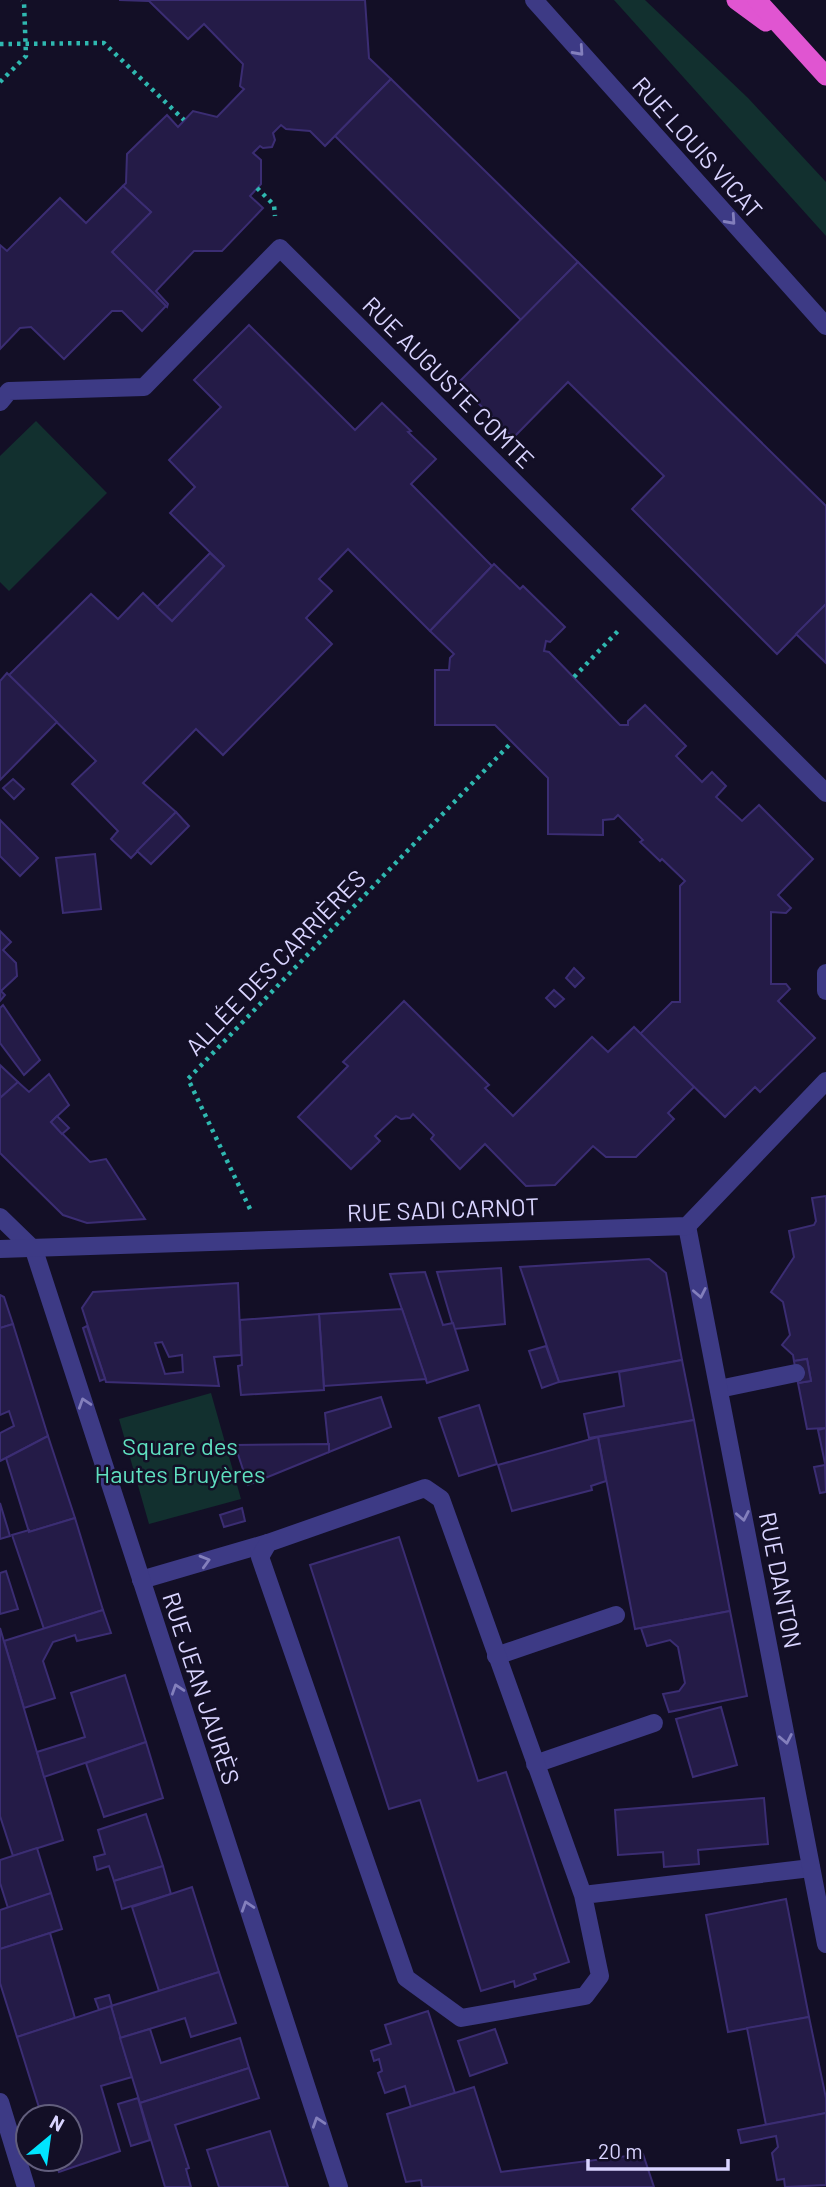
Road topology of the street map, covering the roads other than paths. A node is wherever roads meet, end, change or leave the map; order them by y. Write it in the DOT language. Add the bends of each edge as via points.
graph roads {
  1 [pos="534,0"];
  2 [pos="736,0"];
  3 [pos="757,0"];
  4 [pos="796,43"];
  5 [pos="826,76"];
  6 [pos="826,326"];
  7 [pos="0,402"];
  8 [pos="826,793"];
  9 [pos="826,972"];
  10 [pos="826,991"];
  11 [pos="826,1081"];
  12 [pos="0,1217"];
  13 [pos="687,1226"];
  14 [pos="0,1250"];
  15 [pos="34,1250"];
  16 [pos="796,1373"];
  17 [pos="719,1389"];
  18 [pos="268,1543"];
  19 [pos="141,1580"];
  20 [pos="617,1615"];
  21 [pos="496,1656"];
  22 [pos="653,1723"];
  23 [pos="535,1764"];
  24 [pos="811,1868"];
  25 [pos="583,1895"];
  26 [pos="826,1944"];
  27 [pos="0,2102"];
  28 [pos="26,2187"];
  29 [pos="339,2187"];
  1 -- 6 [label="street, RUE LOUIS VICAT, one-way"];
  2 -- 4 [label="highway"];
  3 -- 4 [label="highway"];
  4 -- 5 [label="highway"];
  7 -- 8 [label="street, RUE AUGUSTE COMTE" via="9,391 144,387 280,248"];
  9 -- 10 [label="street"];
  11 -- 13 [label="street"];
  12 -- 15 [label="street, RUE JEAN JAURÈS"];
  13 -- 15 [label="street, RUE SADI CARNOT"];
  13 -- 17 [label="street, RUE DANTON, one-way"];
  14 -- 15 [label="street, RUE SADI CARNOT"];
  19 -- 15 [label="street, RUE JEAN JAURÈS, one-way"];
  16 -- 17 [label="street"];
  17 -- 24 [label="street, RUE DANTON, one-way"];
  19 -- 18 [label="street, one-way"];
  18 -- 21 [label="street" via="425,1488 441,1499"];
  18 -- 25 [label="street" via="261,1557 406,1978 461,2018 585,1996 600,1976"];
  29 -- 19 [label="street, RUE JEAN JAURÈS, one-way"];
  20 -- 21 [label="street"];
  21 -- 23 [label="street"];
  22 -- 23 [label="street"];
  23 -- 25 [label="street"];
  24 -- 25 [label="street"];
  24 -- 26 [label="street, RUE DANTON"];
  27 -- 28 [label="street"];
}
